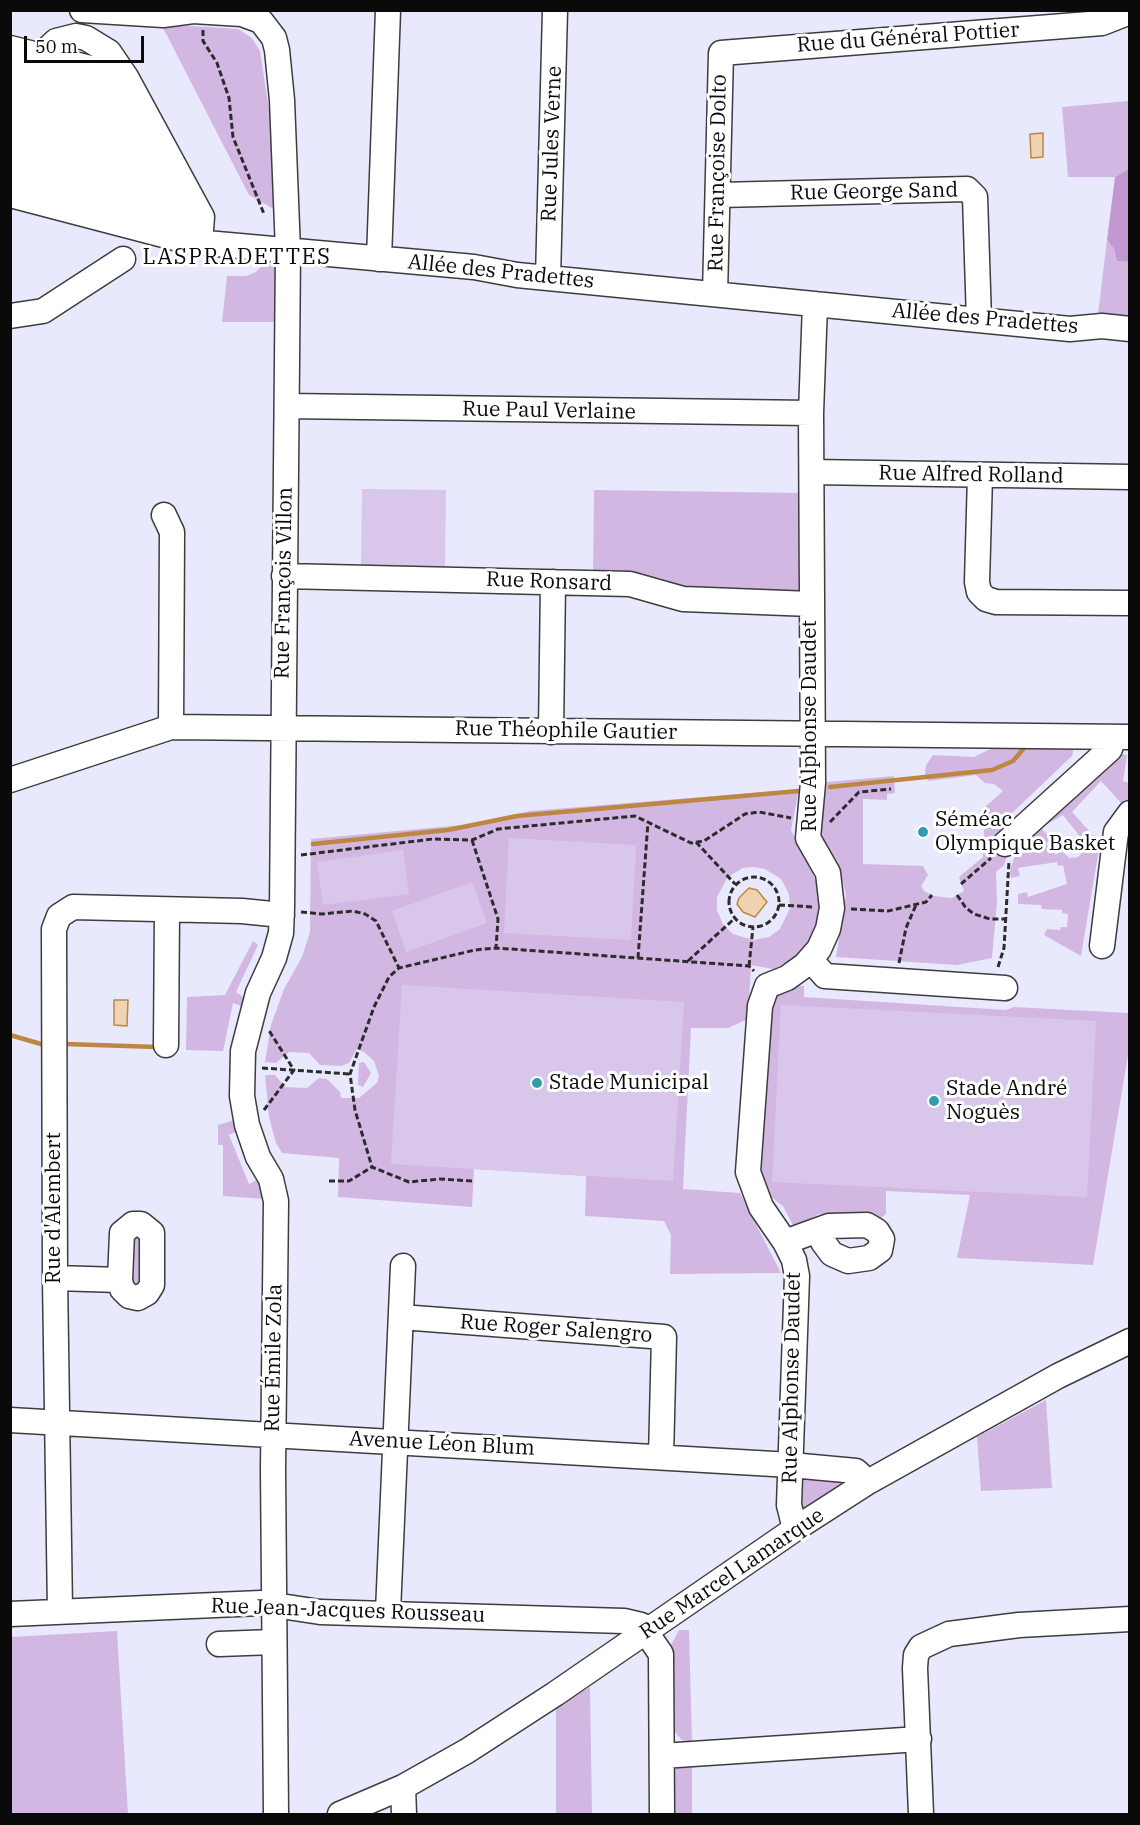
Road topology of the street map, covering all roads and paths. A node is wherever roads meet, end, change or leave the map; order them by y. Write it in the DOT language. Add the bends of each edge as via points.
graph roads {
  1 [pos="82,10"];
  2 [pos="388,10"];
  3 [pos="555,10"];
  4 [pos="1130,12"];
  5 [pos="163,15"];
  6 [pos="203,21"];
  7 [pos="266,25"];
  8 [pos="10,48"];
  9 [pos="721,52"];
  10 [pos="139,100"];
  11 [pos="18,111"];
  12 [pos="152,125"];
  13 [pos="165,149"];
  14 [pos="90,162"];
  15 [pos="179,175"];
  16 [pos="10,195"];
  17 [pos="719,195"];
  18 [pos="192,199"];
  19 [pos="264,214"];
  20 [pos="201,232"];
  21 [pos="288,251"];
  22 [pos="123,259"];
  23 [pos="379,259"];
  24 [pos="548,278"];
  25 [pos="715,294"];
  26 [pos="816,304"];
  27 [pos="10,316"];
  28 [pos="978,320"];
  29 [pos="1130,329"];
  30 [pos="287,406"];
  31 [pos="811,413"];
  32 [pos="812,472"];
  33 [pos="980,476"];
  34 [pos="1130,477"];
  35 [pos="164,515"];
  36 [pos="284,576"];
  37 [pos="553,582"];
  38 [pos="1130,603"];
  39 [pos="811,604"];
  40 [pos="171,727"];
  41 [pos="283,727"];
  42 [pos="551,732"];
  43 [pos="813,734"];
  44 [pos="1121,737"];
  45 [pos="10,780"];
  46 [pos="891,789"];
  47 [pos="1130,813"];
  48 [pos="809,821"];
  49 [pos="648,822"];
  50 [pos="472,840"];
  51 [pos="696,842"];
  52 [pos="1008,849"];
  53 [pos="284,856"];
  54 [pos="735,884"];
  55 [pos="961,884"];
  56 [pos="957,895"];
  57 [pos="932,896"];
  58 [pos="779,904"];
  59 [pos="916,905"];
  60 [pos="832,908"];
  61 [pos="167,911"];
  62 [pos="282,912"];
  63 [pos="735,918"];
  64 [pos="1006,919"];
  65 [pos="753,927"];
  66 [pos="1102,946"];
  67 [pos="496,948"];
  68 [pos="638,958"];
  69 [pos="810,959"];
  70 [pos="688,961"];
  71 [pos="998,965"];
  72 [pos="749,966"];
  73 [pos="399,968"];
  74 [pos="898,981"];
  75 [pos="767,986"];
  76 [pos="1005,988"];
  77 [pos="251,1020"];
  78 [pos="166,1046"];
  79 [pos="242,1067"];
  80 [pos="294,1070"];
  81 [pos="350,1074"];
  82 [pos="247,1125"];
  83 [pos="372,1167"];
  84 [pos="329,1181"];
  85 [pos="472,1181"];
  86 [pos="822,1229"];
  87 [pos="785,1242"];
  88 [pos="403,1266"];
  89 [pos="55,1278"];
  90 [pos="120,1280"];
  91 [pos="401,1317"];
  92 [pos="1130,1341"];
  93 [pos="10,1420"];
  94 [pos="57,1422"];
  95 [pos="273,1434"];
  96 [pos="395,1440"];
  97 [pos="662,1457"];
  98 [pos="791,1465"];
  99 [pos="868,1482"];
  100 [pos="795,1529"];
  101 [pos="273,1605"];
  102 [pos="60,1611"];
  103 [pos="388,1612"];
  104 [pos="10,1614"];
  105 [pos="1130,1619"];
  106 [pos="647,1631"];
  107 [pos="274,1642"];
  108 [pos="219,1644"];
  109 [pos="919,1739"];
  110 [pos="662,1755"];
  111 [pos="404,1787"];
  112 [pos="276,1815"];
  113 [pos="340,1815"];
  114 [pos="404,1815"];
  115 [pos="662,1815"];
  116 [pos="921,1815"];
  1 -- 5 [label="street"];
  2 -- 23 [label="street"];
  3 -- 24 [label="street, Rue Jules Verne"];
  4 -- 9 [label="street, Rue du Général Pottier" via="1102,23"];
  5 -- 6 [label="street"];
  5 -- 7 [label="street" via="231,12"];
  6 -- 7 [label="street" via="252,30"];
  6 -- 19 [label="path" via="203,41 217,63 229,98 233,137"];
  7 -- 21 [label="street" via="268,66 282,137"];
  8 -- 11 [label="street"];
  9 -- 17 [label="street, Rue Françoise Dolto"];
  10 -- 11 [label="street"];
  10 -- 11 [label="street" via="110,52 86,38 65,37"];
  10 -- 12 [label="street"];
  11 -- 14 [label="street"];
  11 -- 14 [label="street"];
  12 -- 13 [label="street"];
  12 -- 14 [label="street"];
  13 -- 14 [label="street"];
  13 -- 15 [label="street"];
  14 -- 15 [label="street"];
  14 -- 16 [label="street"];
  14 -- 18 [label="street"];
  14 -- 20 [label="street, Allée des Pradettes" via="182,240"];
  15 -- 18 [label="street"];
  17 -- 25 [label="street, Rue Françoise Dolto"];
  17 -- 28 [label="street, Rue George Sand" via="967,189 975,197"];
  18 -- 20 [label="street"];
  20 -- 21 [label="street, Allée des Pradettes"];
  21 -- 23 [label="street, Allée des Pradettes"];
  21 -- 30 [label="street, Rue François Villon"];
  22 -- 27 [label="street" via="43,310"];
  23 -- 24 [label="street, Allée des Pradettes"];
  24 -- 25 [label="street, Allée des Pradettes"];
  25 -- 26 [label="street, Allée des Pradettes"];
  26 -- 28 [label="street, Allée des Pradettes"];
  26 -- 31 [label="street, Rue Alphonse Daudet"];
  28 -- 29 [label="street, Allée des Pradettes" via="1070,329"];
  30 -- 31 [label="street, Rue Paul Verlaine"];
  30 -- 36 [label="street, Rue François Villon"];
  31 -- 32 [label="street, Rue Alphonse Daudet"];
  32 -- 33 [label="street, Rue Alfred Rolland"];
  32 -- 39 [label="street, Rue Alphonse Daudet"];
  33 -- 34 [label="street, Rue Alfred Rolland"];
  33 -- 38 [label="street" via="977,582 986,599"];
  35 -- 40 [label="street" via="172,532"];
  36 -- 37 [label="street, Rue Ronsard"];
  36 -- 41 [label="street, Rue François Villon"];
  37 -- 39 [label="street, Rue Ronsard" via="630,584 683,600"];
  37 -- 42 [label="street"];
  39 -- 43 [label="street, Rue Alphonse Daudet"];
  40 -- 41 [label="street, Rue Théophile Gautier"];
  40 -- 45 [label="street, Rue Théophile Gautier"];
  41 -- 42 [label="street, Rue Théophile Gautier"];
  41 -- 53 [label="street, Rue François Villon"];
  42 -- 43 [label="street, Rue Théophile Gautier"];
  43 -- 44 [label="street, Rue Théophile Gautier"];
  43 -- 48 [label="street, Rue Alphonse Daudet"];
  44 -- 52 [label="street"];
  46 -- 48 [label="path" via="859,792 830,823"];
  47 -- 66 [label="street" via="1116,832"];
  48 -- 51 [label="path" via="759,812 745,814 704,841"];
  48 -- 60 [label="street, Rue Alphonse Daudet" via="808,838 828,873"];
  49 -- 50 [label="path" via="635,816 498,830"];
  49 -- 51 [label="path"];
  49 -- 68 [label="path"];
  50 -- 53 [label="path" via="433,839"];
  50 -- 67 [label="path" via="498,919"];
  51 -- 54 [label="path"];
  52 -- 55 [label="path"];
  52 -- 64 [label="path"];
  53 -- 62 [label="street, Rue François Villon"];
  54 -- 58 [label="path" via="746,878 769,881"];
  54 -- 63 [label="path" via="729,898"];
  56 -- 64 [label="path" via="974,914"];
  57 -- 59 [label="path"];
  58 -- 60 [label="path"];
  58 -- 65 [label="path" via="771,920"];
  59 -- 60 [label="path" via="888,911"];
  59 -- 74 [label="path" via="902,944"];
  60 -- 69 [label="street, Rue Alphonse Daudet" via="828,929"];
  61 -- 62 [label="street, Rue d'Alembert"];
  61 -- 78 [label="street"];
  61 -- 89 [label="street, Rue d'Alembert" via="73,907 60,916 54,930"];
  62 -- 73 [label="path" via="365,914 376,921"];
  62 -- 77 [label="street, Rue Émile Zola" via="274,958"];
  63 -- 65 [label="path"];
  63 -- 70 [label="path"];
  64 -- 71 [label="path"];
  65 -- 72 [label="path"];
  67 -- 68 [label="path"];
  67 -- 73 [label="path"];
  68 -- 70 [label="path"];
  69 -- 74 [label="street" via="825,976"];
  69 -- 75 [label="street, Rue Alphonse Daudet" via="788,978"];
  70 -- 72 [label="path"];
  72 -- 75 [label="path"];
  73 -- 81 [label="path" via="389,977 374,1007"];
  74 -- 76 [label="street"];
  75 -- 87 [label="street, Rue Alphonse Daudet" via="757,1027 748,1172 761,1207"];
  77 -- 79 [label="street, Rue Émile Zola"];
  77 -- 80 [label="path" via="270,1030"];
  79 -- 80 [label="path"];
  79 -- 82 [label="street, Rue Émile Zola"];
  80 -- 81 [label="path"];
  80 -- 82 [label="path" via="267,1108"];
  81 -- 83 [label="path" via="355,1110"];
  82 -- 95 [label="street, Rue Émile Zola" via="271,1179 276,1201"];
  83 -- 84 [label="path" via="349,1181"];
  83 -- 85 [label="path" via="409,1182"];
  86 -- 87 [label="street"];
  87 -- 98 [label="street, Rue Alphonse Daudet" via="797,1276"];
  88 -- 91 [label="street"];
  89 -- 90 [label="street"];
  89 -- 94 [label="street, Rue d'Alembert"];
  91 -- 96 [label="street"];
  91 -- 97 [label="street, Rue Roger Salengro" via="664,1337"];
  92 -- 99 [label="street, Rue Marcel Lamarque" via="1058,1376"];
  93 -- 94 [label="street, Avenue Léon Blum"];
  94 -- 95 [label="street, Avenue Léon Blum"];
  94 -- 102 [label="street, Rue d'Alembert"];
  95 -- 96 [label="street, Avenue Léon Blum"];
  95 -- 101 [label="street, Rue Émile Zola"];
  96 -- 97 [label="street, Avenue Léon Blum"];
  96 -- 103 [label="street"];
  97 -- 98 [label="street, Avenue Léon Blum"];
  98 -- 99 [label="street, Avenue Léon Blum" via="856,1471"];
  98 -- 100 [label="street, Rue Alphonse Daudet" via="789,1505"];
  99 -- 100 [label="street, Rue Marcel Lamarque"];
  100 -- 106 [label="street, Rue Marcel Lamarque"];
  101 -- 102 [label="street, Rue Jean-Jacques Rousseau"];
  101 -- 103 [label="street, Rue Jean-Jacques Rousseau" via="320,1612"];
  101 -- 107 [label="street, Rue Émile Zola"];
  102 -- 104 [label="street, Rue Jean-Jacques Rousseau"];
  103 -- 106 [label="street, Rue Jean-Jacques Rousseau" via="624,1621 641,1625"];
  105 -- 109 [label="street" via="1019,1625 949,1634 921,1647 915,1668"];
  106 -- 110 [label="street" via="661,1654"];
  106 -- 111 [label="street, Rue Marcel Lamarque" via="468,1751"];
  107 -- 108 [label="street"];
  107 -- 112 [label="street, Rue Émile Zola"];
  109 -- 110 [label="street"];
  109 -- 116 [label="street"];
  110 -- 115 [label="street"];
  111 -- 113 [label="street, Rue Marcel Lamarque"];
  111 -- 114 [label="street"];
}
